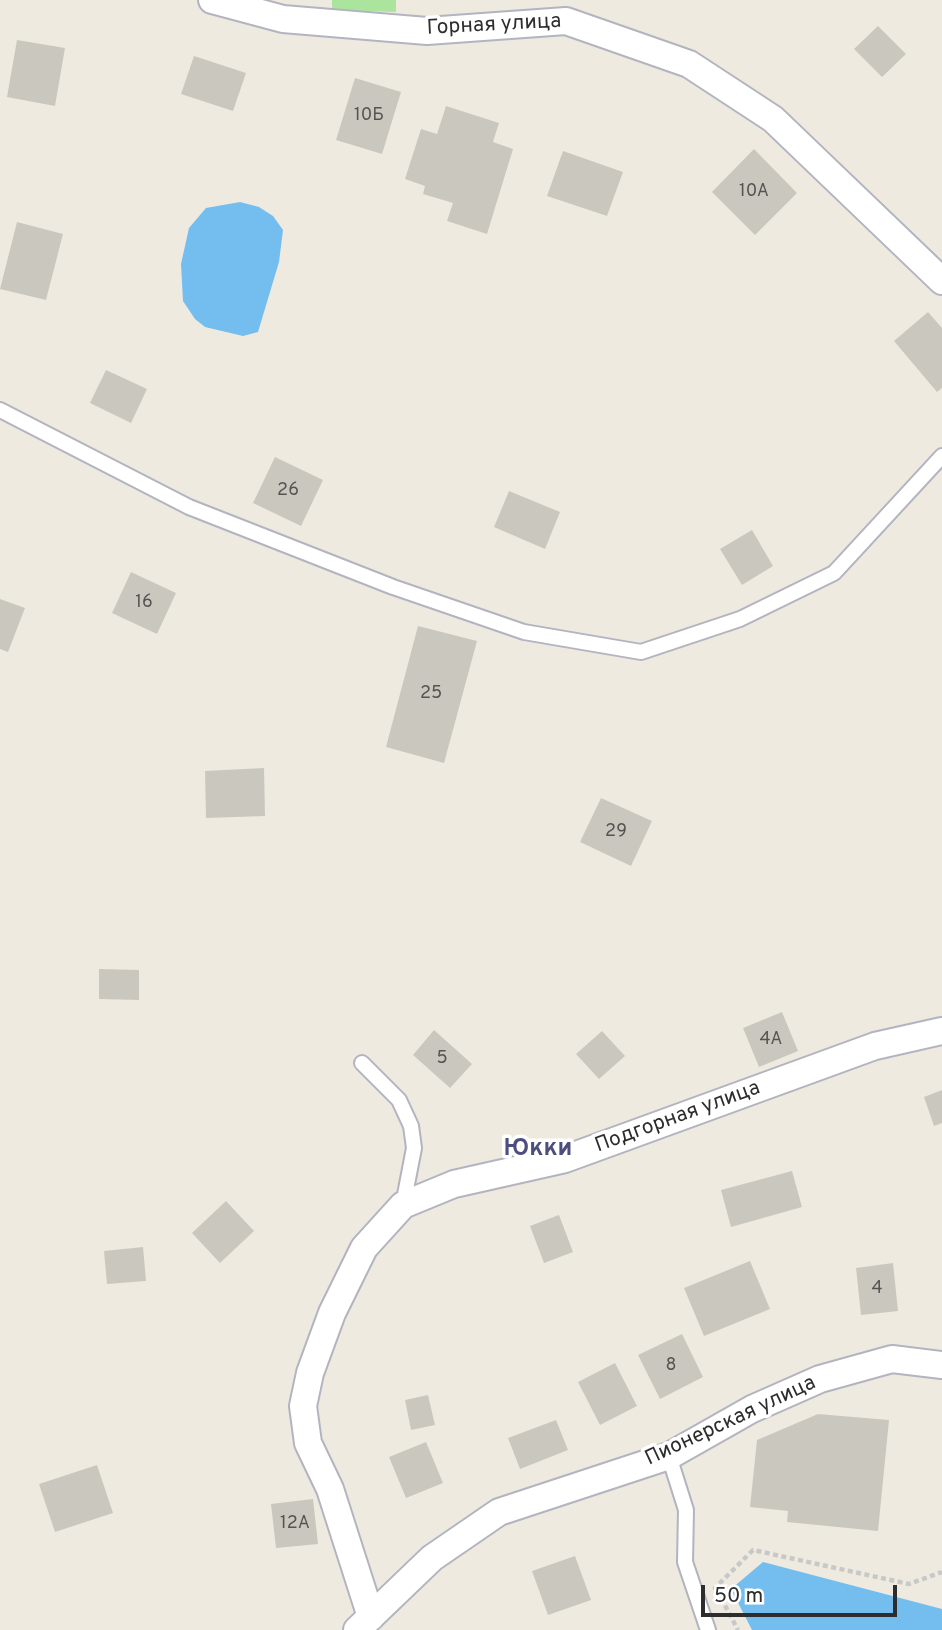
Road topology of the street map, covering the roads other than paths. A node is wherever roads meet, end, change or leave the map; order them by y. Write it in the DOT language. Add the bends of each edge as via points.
graph roads {
  1 [pos="212,0"];
  2 [pos="942,281"];
  3 [pos="0,411"];
  4 [pos="942,456"];
  5 [pos="942,1031"];
  6 [pos="362,1063"];
  7 [pos="403,1205"];
  8 [pos="942,1365"];
  9 [pos="669,1457"];
  10 [pos="364,1624"];
  11 [pos="708,1630"];
  1 -- 2 [label="street, Горная улица" via="283,19 427,31 566,20 689,64 773,120"];
  3 -- 4 [label="lane" via="189,507 393,587 524,632 640,652 740,620 834,573"];
  5 -- 7 [label="street, Подгорная улица" via="875,1046 565,1159 454,1184"];
  6 -- 7 [label="lane" via="399,1100 411,1126 414,1149"];
  7 -- 10 [label="street, Подгорная улица" via="364,1248 348,1280 310,1373 303,1406 308,1443 330,1489"];
  8 -- 9 [label="street, Пионерская улица" via="892,1359 820,1379 752,1409"];
  9 -- 10 [label="street, Пионерская улица" via="499,1512 432,1558"];
  9 -- 11 [label="lane" via="686,1510 685,1562"];
}
